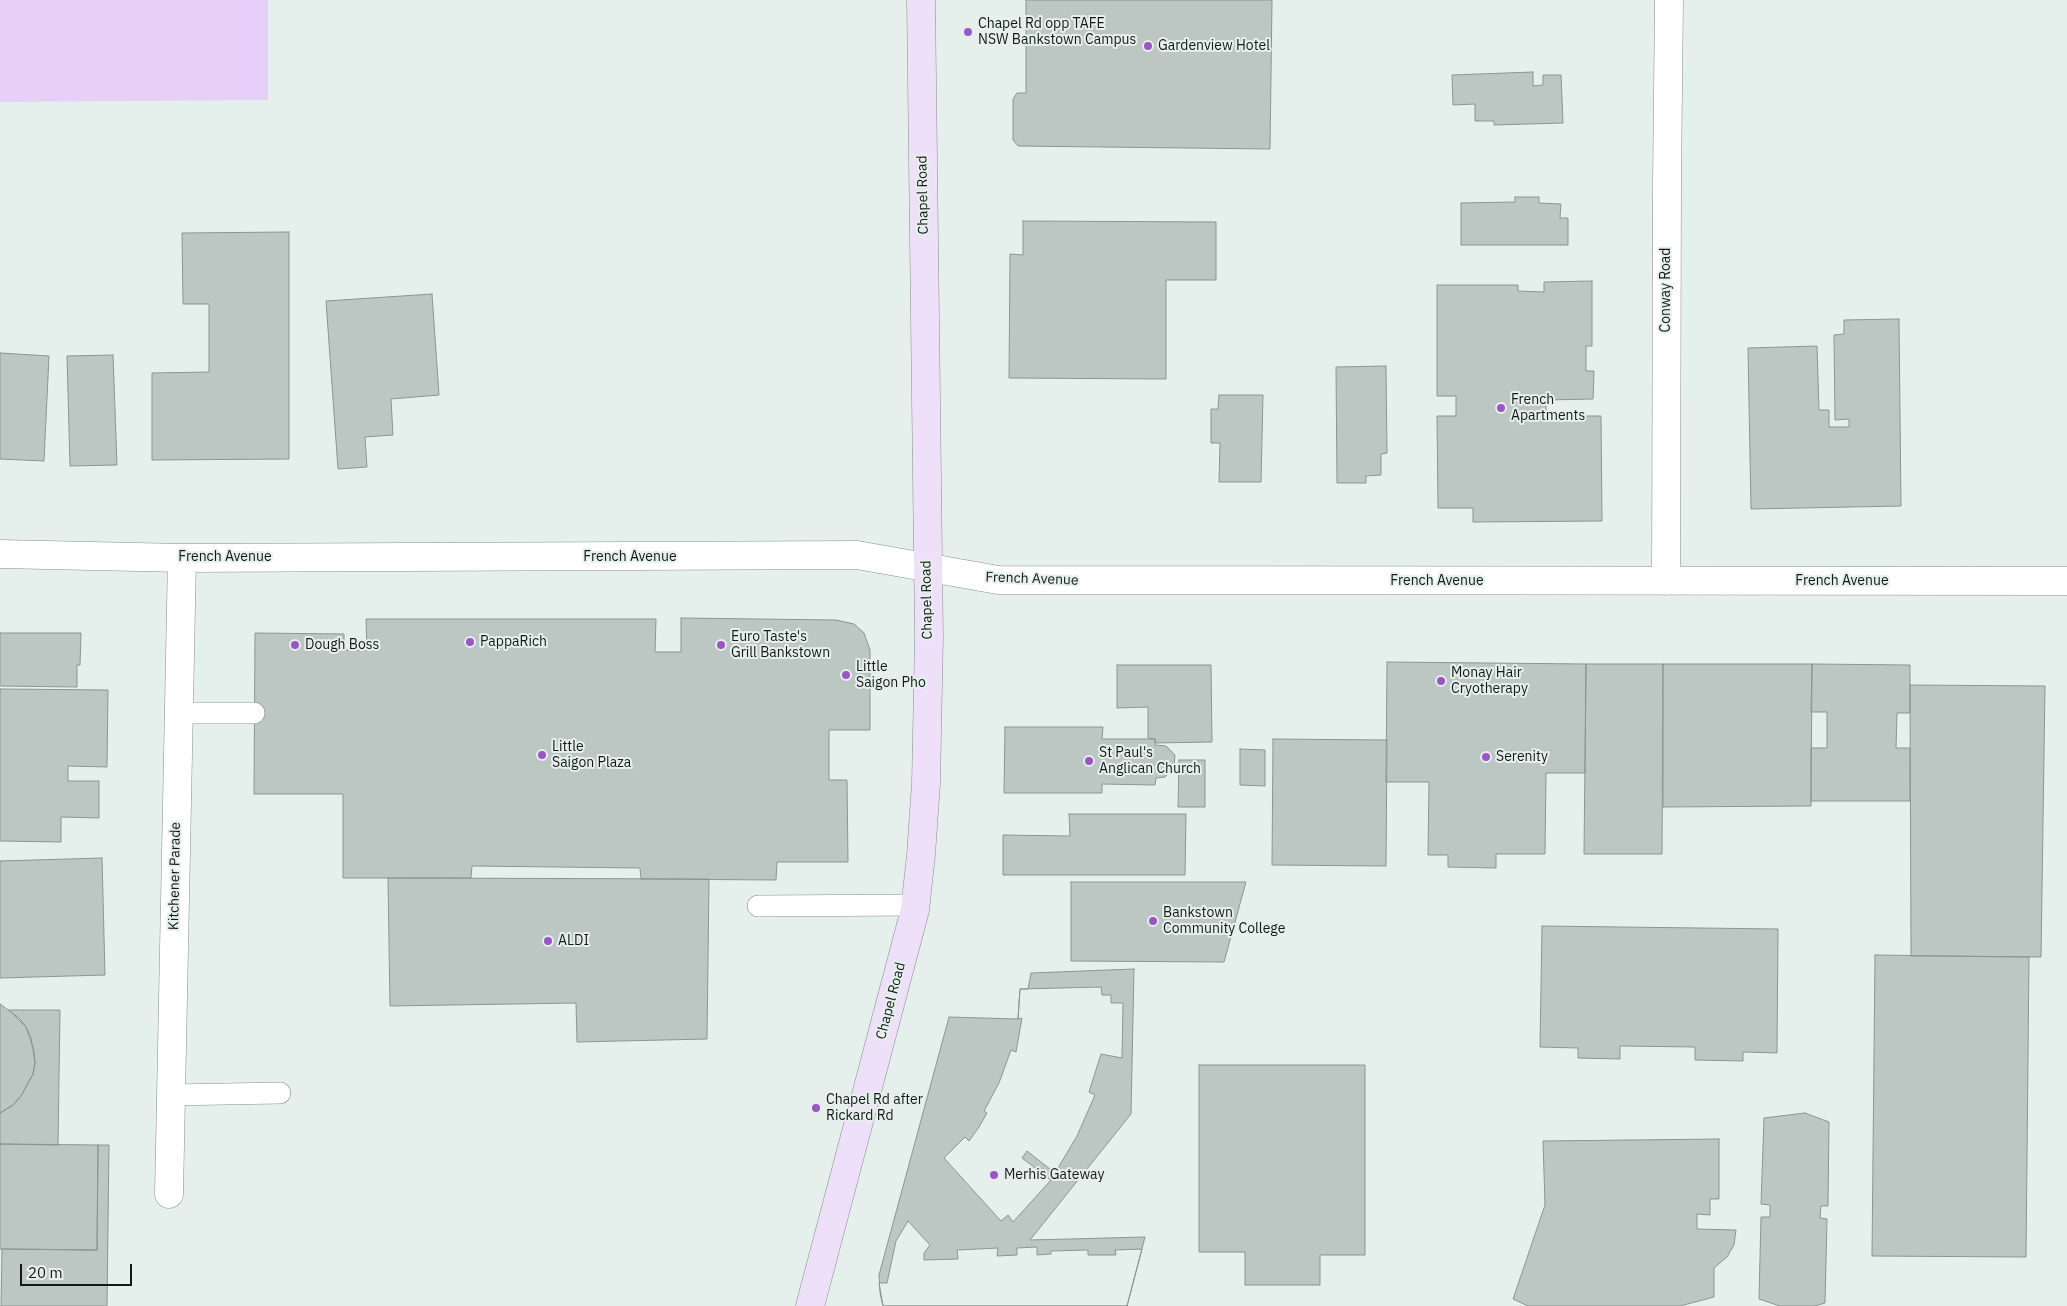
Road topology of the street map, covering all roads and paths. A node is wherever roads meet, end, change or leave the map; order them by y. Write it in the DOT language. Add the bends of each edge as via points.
graph roads {
  1 [pos="921,0"];
  2 [pos="1670,0"];
  3 [pos="0,554"];
  4 [pos="182,558"];
  5 [pos="926,568"];
  6 [pos="1666,581"];
  7 [pos="2067,581"];
  8 [pos="178,713"];
  9 [pos="254,714"];
  10 [pos="916,905"];
  11 [pos="758,906"];
  12 [pos="280,1093"];
  13 [pos="171,1095"];
  14 [pos="169,1194"];
  15 [pos="810,1306"];
  1 -- 5 [label="main road, Chapel Road"];
  2 -- 6 [label="street, Conway Road" via="1666,183"];
  3 -- 4 [label="street, French Avenue"];
  4 -- 5 [label="street, French Avenue" via="857,555"];
  4 -- 8 [label="street, Kitchener Parade"];
  5 -- 6 [label="street, French Avenue" via="998,580"];
  5 -- 10 [label="main road, Chapel Road" via="929,637 926,782"];
  6 -- 7 [label="street, French Avenue"];
  8 -- 9 [label="lane"];
  8 -- 13 [label="street, Kitchener Parade"];
  10 -- 11 [label="lane"];
  10 -- 15 [label="main road, Chapel Road"];
  12 -- 13 [label="lane"];
  13 -- 14 [label="street, Kitchener Parade"];
}
